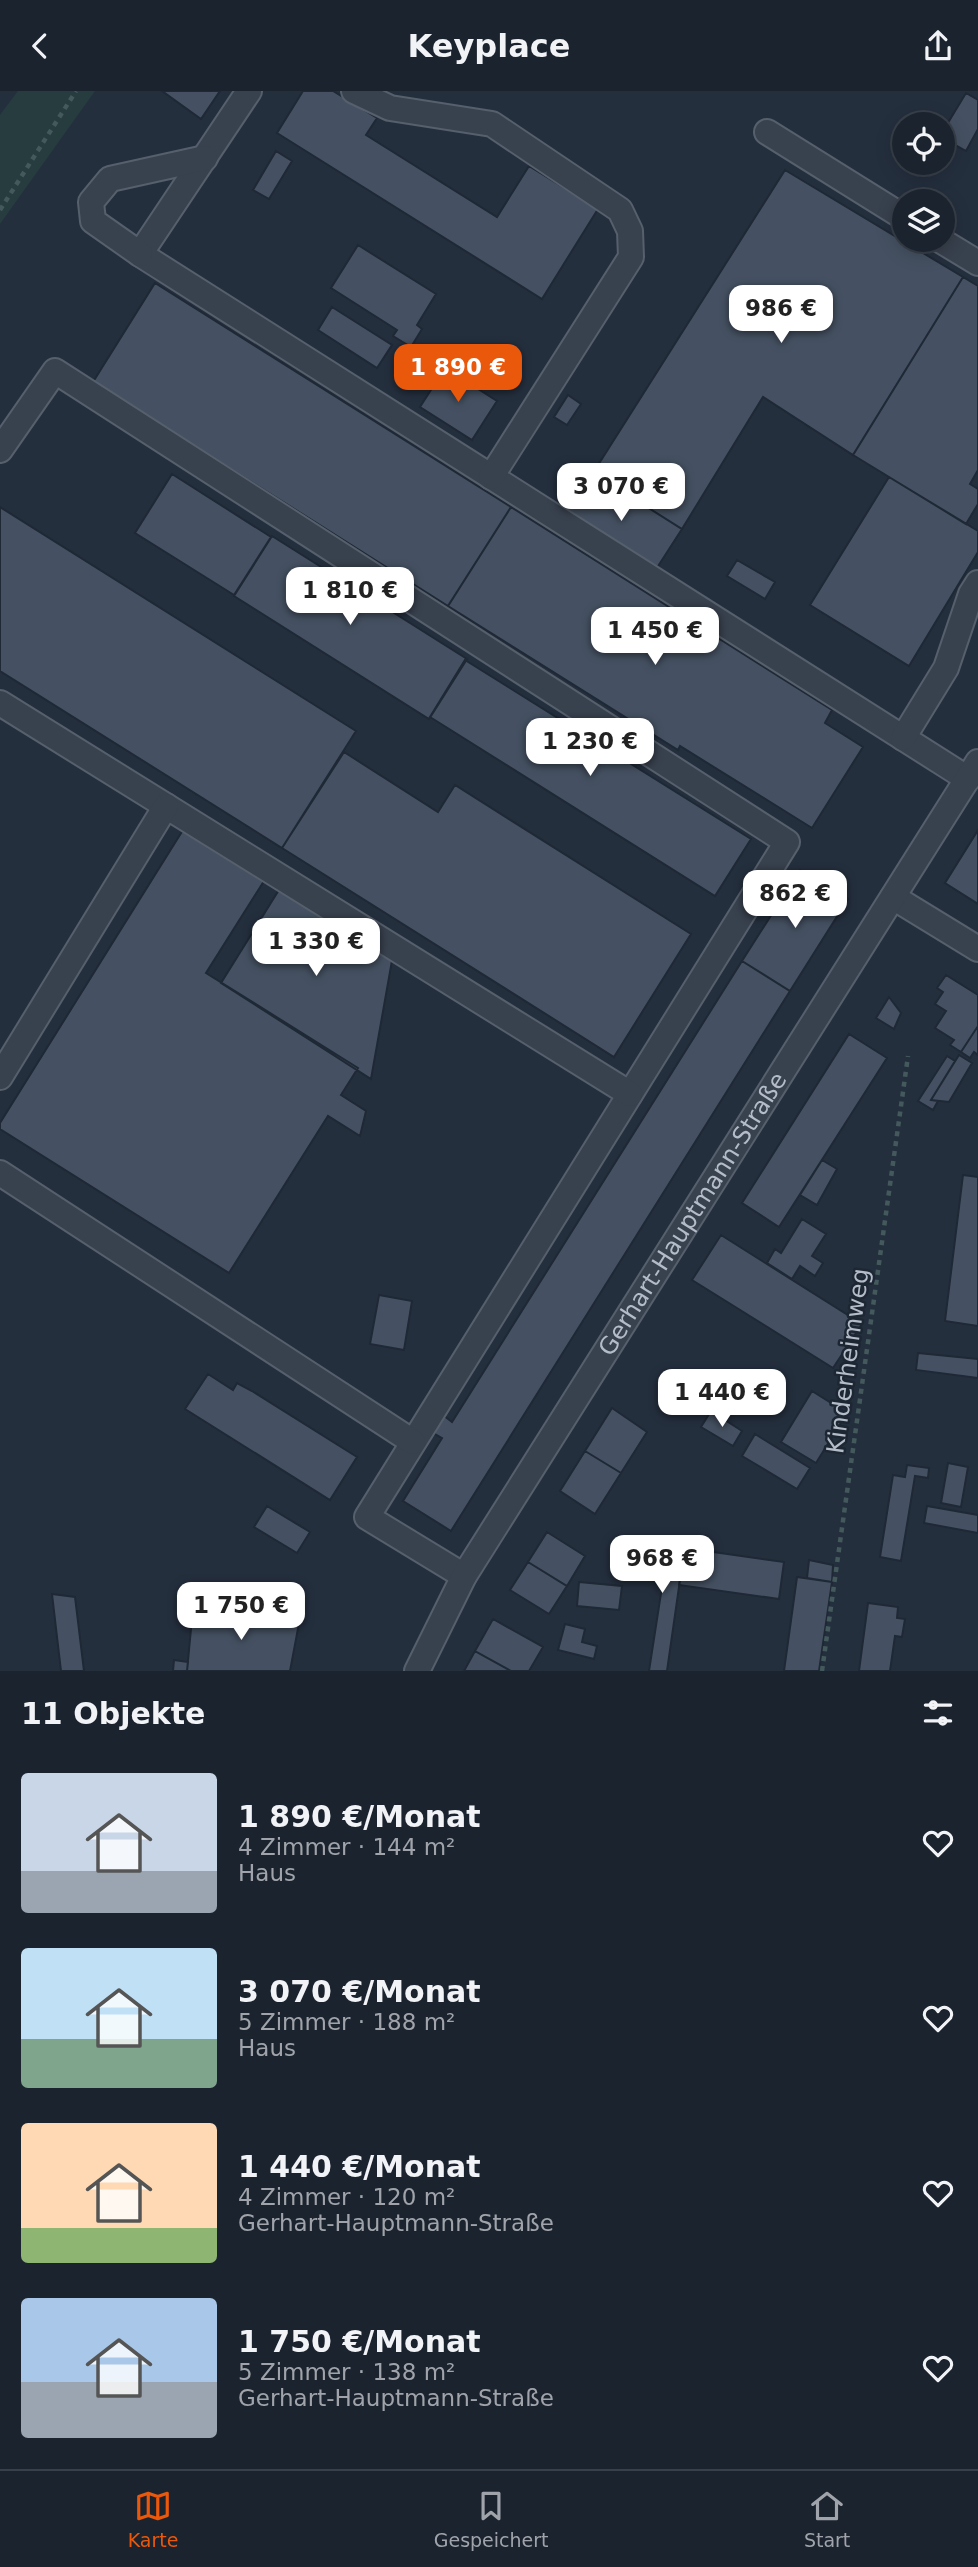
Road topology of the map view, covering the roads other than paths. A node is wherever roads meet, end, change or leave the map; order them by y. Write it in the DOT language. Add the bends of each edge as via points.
graph roads {
  1 [pos="249,91"];
  2 [pos="354,91"];
  3 [pos="766,132"];
  4 [pos="205,157"];
  5 [pos="892,210"];
  6 [pos="955,249"];
  7 [pos="140,254"];
  8 [pos="978,263"];
  9 [pos="0,450"];
  10 [pos="491,477"];
  11 [pos="978,583"];
  12 [pos="0,703"];
  13 [pos="903,738"];
  14 [pos="973,770"];
  15 [pos="166,806"];
  16 [pos="893,897"];
  17 [pos="978,949"];
  18 [pos="0,1077"];
  19 [pos="630,1094"];
  20 [pos="0,1173"];
  21 [pos="414,1442"];
  22 [pos="464,1576"];
  23 [pos="417,1671"];
  1 -- 4 [label="street"];
  2 -- 10 [label="street" via="390,109 492,124 620,209 630,231 631,257"];
  3 -- 5 [label="street"];
  4 -- 7 [label="street"];
  4 -- 7 [label="street" via="110,179 91,202 93,221"];
  6 -- 8 [label="street"];
  7 -- 10 [label="street"];
  9 -- 19 [label="street" via="55,371 787,842"];
  10 -- 13 [label="street"];
  11 -- 13 [label="street" via="946,668"];
  12 -- 15 [label="street"];
  13 -- 14 [label="street"];
  14 -- 16 [label="street, Gerhart-Hauptmann-Straße"];
  15 -- 18 [label="street"];
  15 -- 19 [label="street"];
  16 -- 17 [label="street"];
  16 -- 22 [label="street, Gerhart-Hauptmann-Straße"];
  19 -- 21 [label="street"];
  20 -- 21 [label="street"];
  21 -- 22 [label="street" via="367,1517"];
  22 -- 23 [label="street, Gerhart-Hauptmann-Straße"];
}
